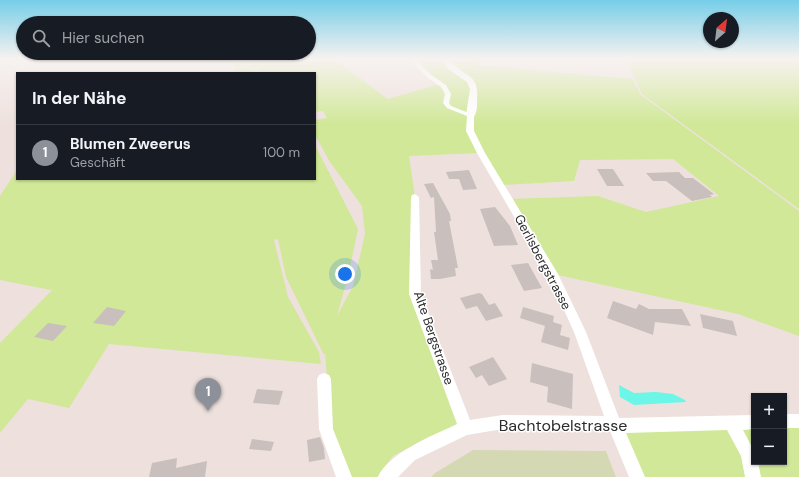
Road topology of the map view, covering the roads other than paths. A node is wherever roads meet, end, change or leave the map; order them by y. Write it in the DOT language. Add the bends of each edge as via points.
graph roads {
  1 [pos="437,81"];
  2 [pos="471,81"];
  3 [pos="471,115"];
  4 [pos="415,197"];
  5 [pos="324,379"];
  6 [pos="787,421"];
  7 [pos="799,421"];
  8 [pos="730,422"];
  9 [pos="751,422"];
  10 [pos="614,424"];
  11 [pos="466,428"];
  12 [pos="344,477"];
  13 [pos="386,477"];
  14 [pos="637,477"];
  15 [pos="753,477"];
  1 -- 3 [label="street" via="444,86 448,94 446,103 449,107"];
  2 -- 3 [label="street, Gerlisbergstrasse" via="474,89"];
  3 -- 10 [label="street, Gerlisbergstrasse" via="470,131 481,153 553,274 580,332"];
  4 -- 11 [label="street, Alte Bergstrasse" via="415,294"];
  5 -- 12 [label="street" via="326,429"];
  6 -- 7 [label="street"];
  8 -- 9 [label="street, Bachtobelstrasse"];
  8 -- 10 [label="street, Bachtobelstrasse" via="626,426"];
  8 -- 15 [label="street" via="746,446 753,467"];
  10 -- 11 [label="street, Bachtobelstrasse" via="503,422"];
  10 -- 14 [label="street, Gerlisbergstrasse"];
  11 -- 13 [label="street, Bachtobelstrasse" via="410,454"];
}
